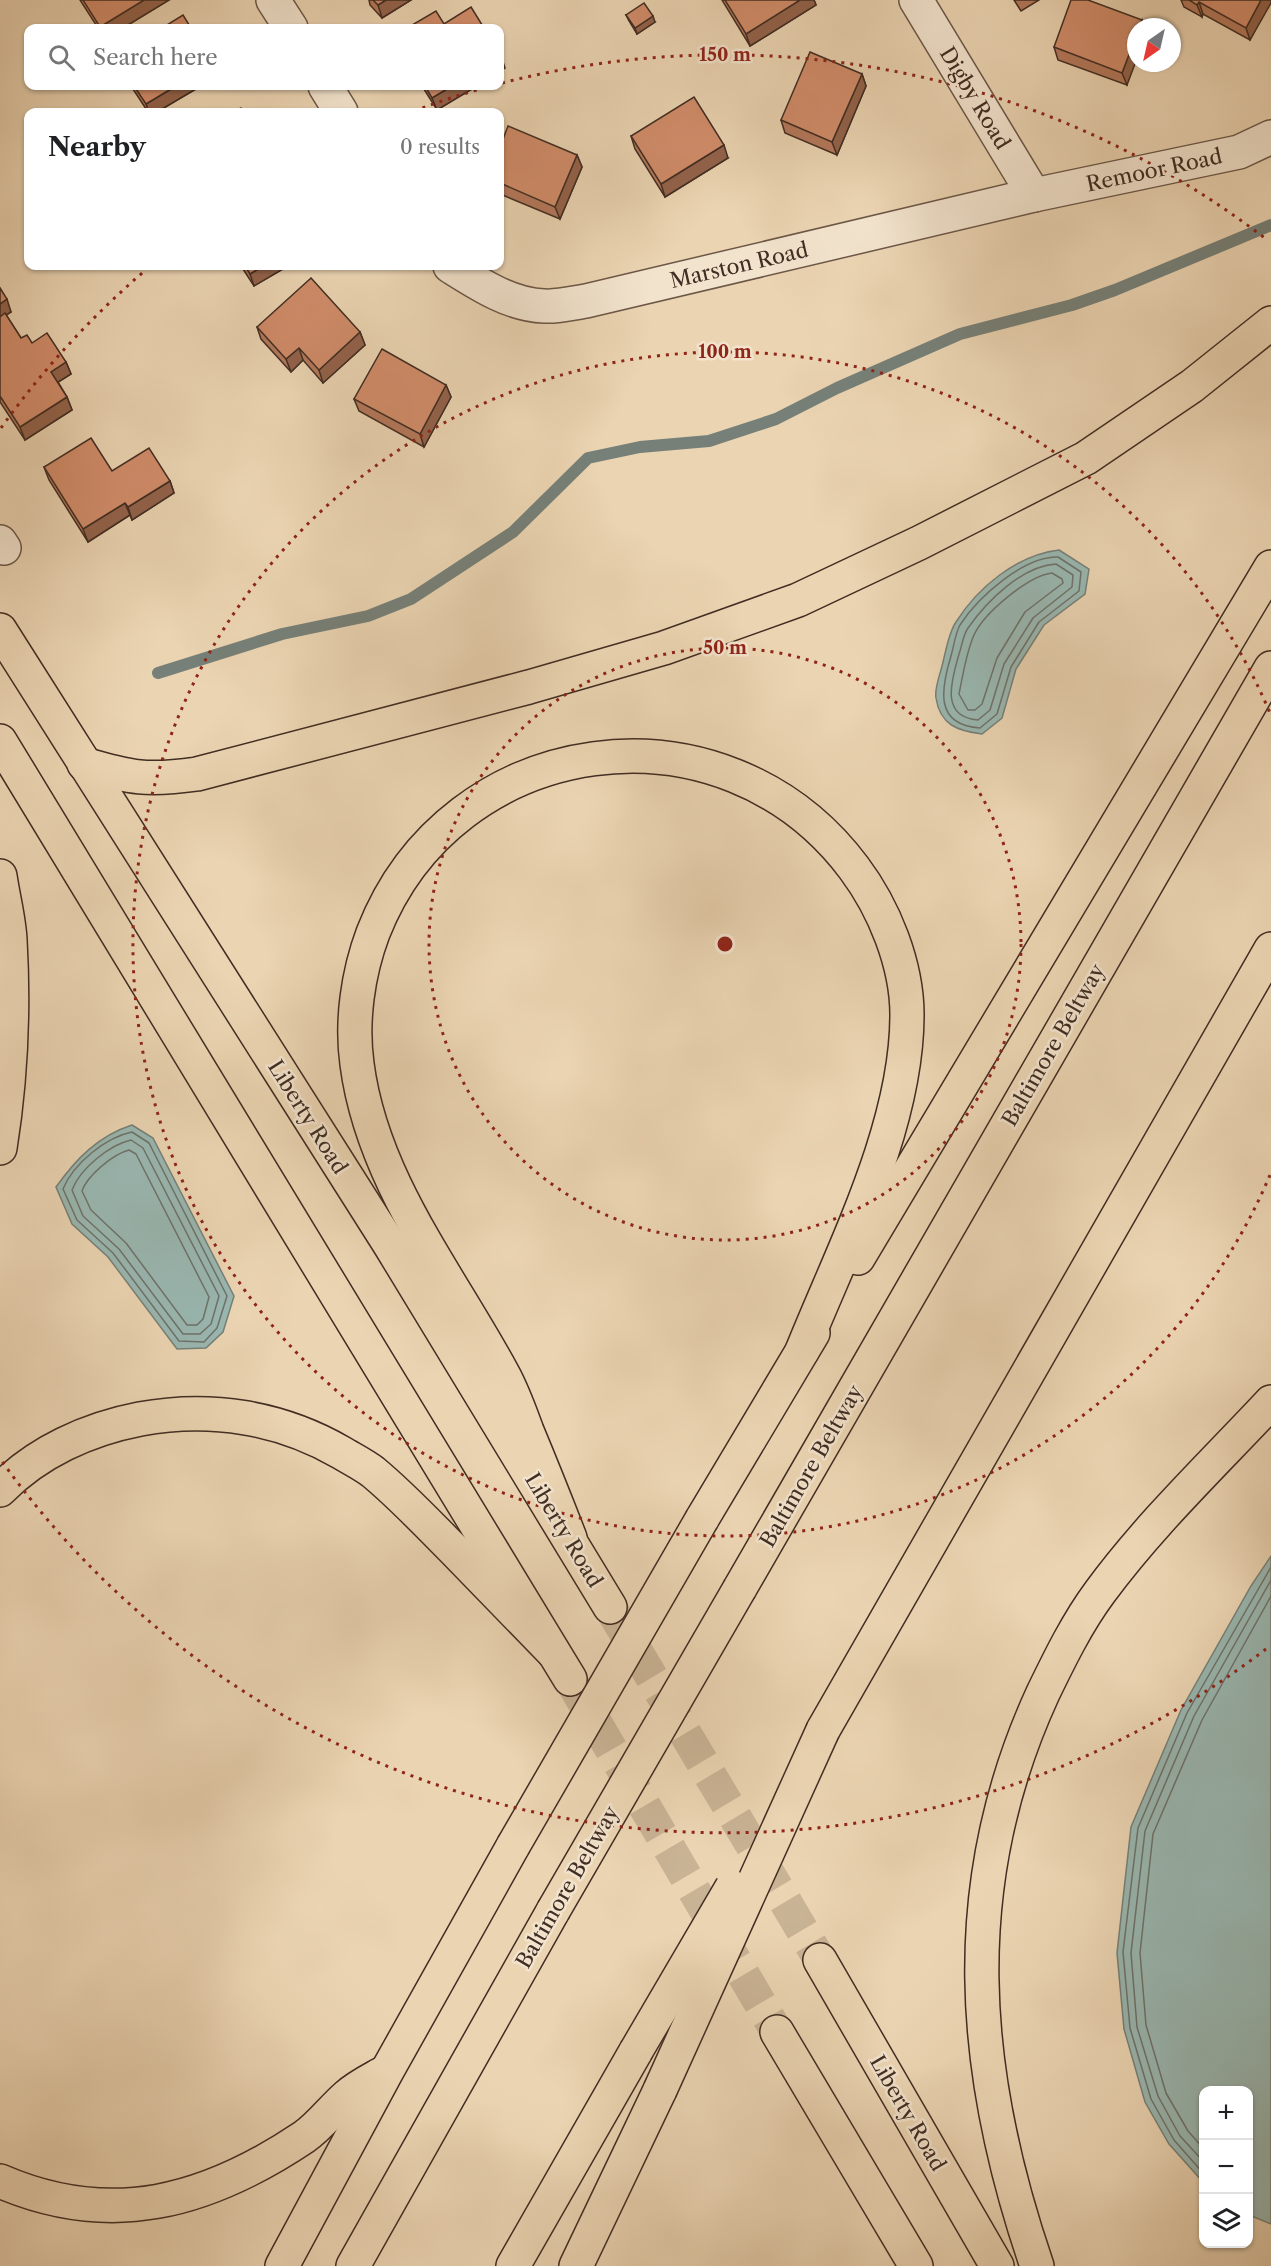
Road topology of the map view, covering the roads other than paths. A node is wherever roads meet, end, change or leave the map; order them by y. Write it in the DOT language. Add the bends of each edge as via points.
graph roads {
  1 [pos="273,0"];
  2 [pos="916,0"];
  3 [pos="288,24"];
  4 [pos="327,90"];
  5 [pos="339,108"];
  6 [pos="1271,137"];
  7 [pos="1034,195"];
  8 [pos="456,270"];
  9 [pos="1271,323"];
  10 [pos="1271,567"];
  11 [pos="0,630"];
  12 [pos="1271,668"];
  13 [pos="0,741"];
  14 [pos="84,764"];
  15 [pos="0,876"];
  16 [pos="1271,949"];
  17 [pos="0,1148"];
  18 [pos="802,1351"];
  19 [pos="1271,1402"];
  20 [pos="0,1490"];
  21 [pos="570,1538"];
  22 [pos="610,1607"];
  23 [pos="823,1730"];
  24 [pos="820,1960"];
  25 [pos="777,2032"];
  26 [pos="387,2071"];
  27 [pos="0,2181"];
  28 [pos="282,2266"];
  29 [pos="353,2266"];
  30 [pos="513,2266"];
  31 [pos="576,2266"];
  32 [pos="916,2266"];
  33 [pos="997,2266"];
  34 [pos="1037,2266"];
  1 -- 3 [label="street"];
  2 -- 7 [label="street, Digby Road"];
  4 -- 5 [label="street"];
  6 -- 7 [label="street, Remoor Road" via="1239,152"];
  7 -- 8 [label="street, Marston Road" via="586,301 544,306 514,300"];
  9 -- 14 [label="main road" via="1192,386 1086,458 798,600 664,648 541,684 197,774 157,780 128,777"];
  10 -- 18 [label="main road"];
  11 -- 14 [label="main road, Liberty Road"];
  12 -- 29 [label="main road, Baltimore Beltway, bridge" via="553,1911"];
  13 -- 20 [label="main road" via="562,1666 424,1520 372,1471 321,1441 283,1425 200,1413 118,1423 38,1459"];
  14 -- 21 [label="main road, Liberty Road" via="390,1245"];
  15 -- 17 [label="main road" via="10,938 11,1013 8,1098"];
  16 -- 23 [label="main road"];
  18 -- 21 [label="main road" via="888,1135 906,1049 907,1010 900,964 867,886 841,851 772,792 732,773 692,761 648,754 607,756 524,777 483,798 453,819 424,848 382,910 360,977 356,1062 373,1131 410,1218 506,1377"];
  18 -- 26 [label="main road, bridge" via="513,1846"];
  19 -- 34 [label="main road" via="1098,1593 1063,1650 1010,1777 995,1837 984,1909 981,1991 996,2116 1014,2198"];
  21 -- 22 [label="main road, Liberty Road"];
  23 -- 30 [label="main road, bridge"];
  23 -- 31 [label="main road, bridge"];
  24 -- 33 [label="main road, Liberty Road"];
  25 -- 32 [label="main road"];
  26 -- 27 [label="main road" via="348,2095 307,2135 267,2160 179,2199 129,2206 83,2204 27,2193"];
  26 -- 28 [label="main road"];
}
